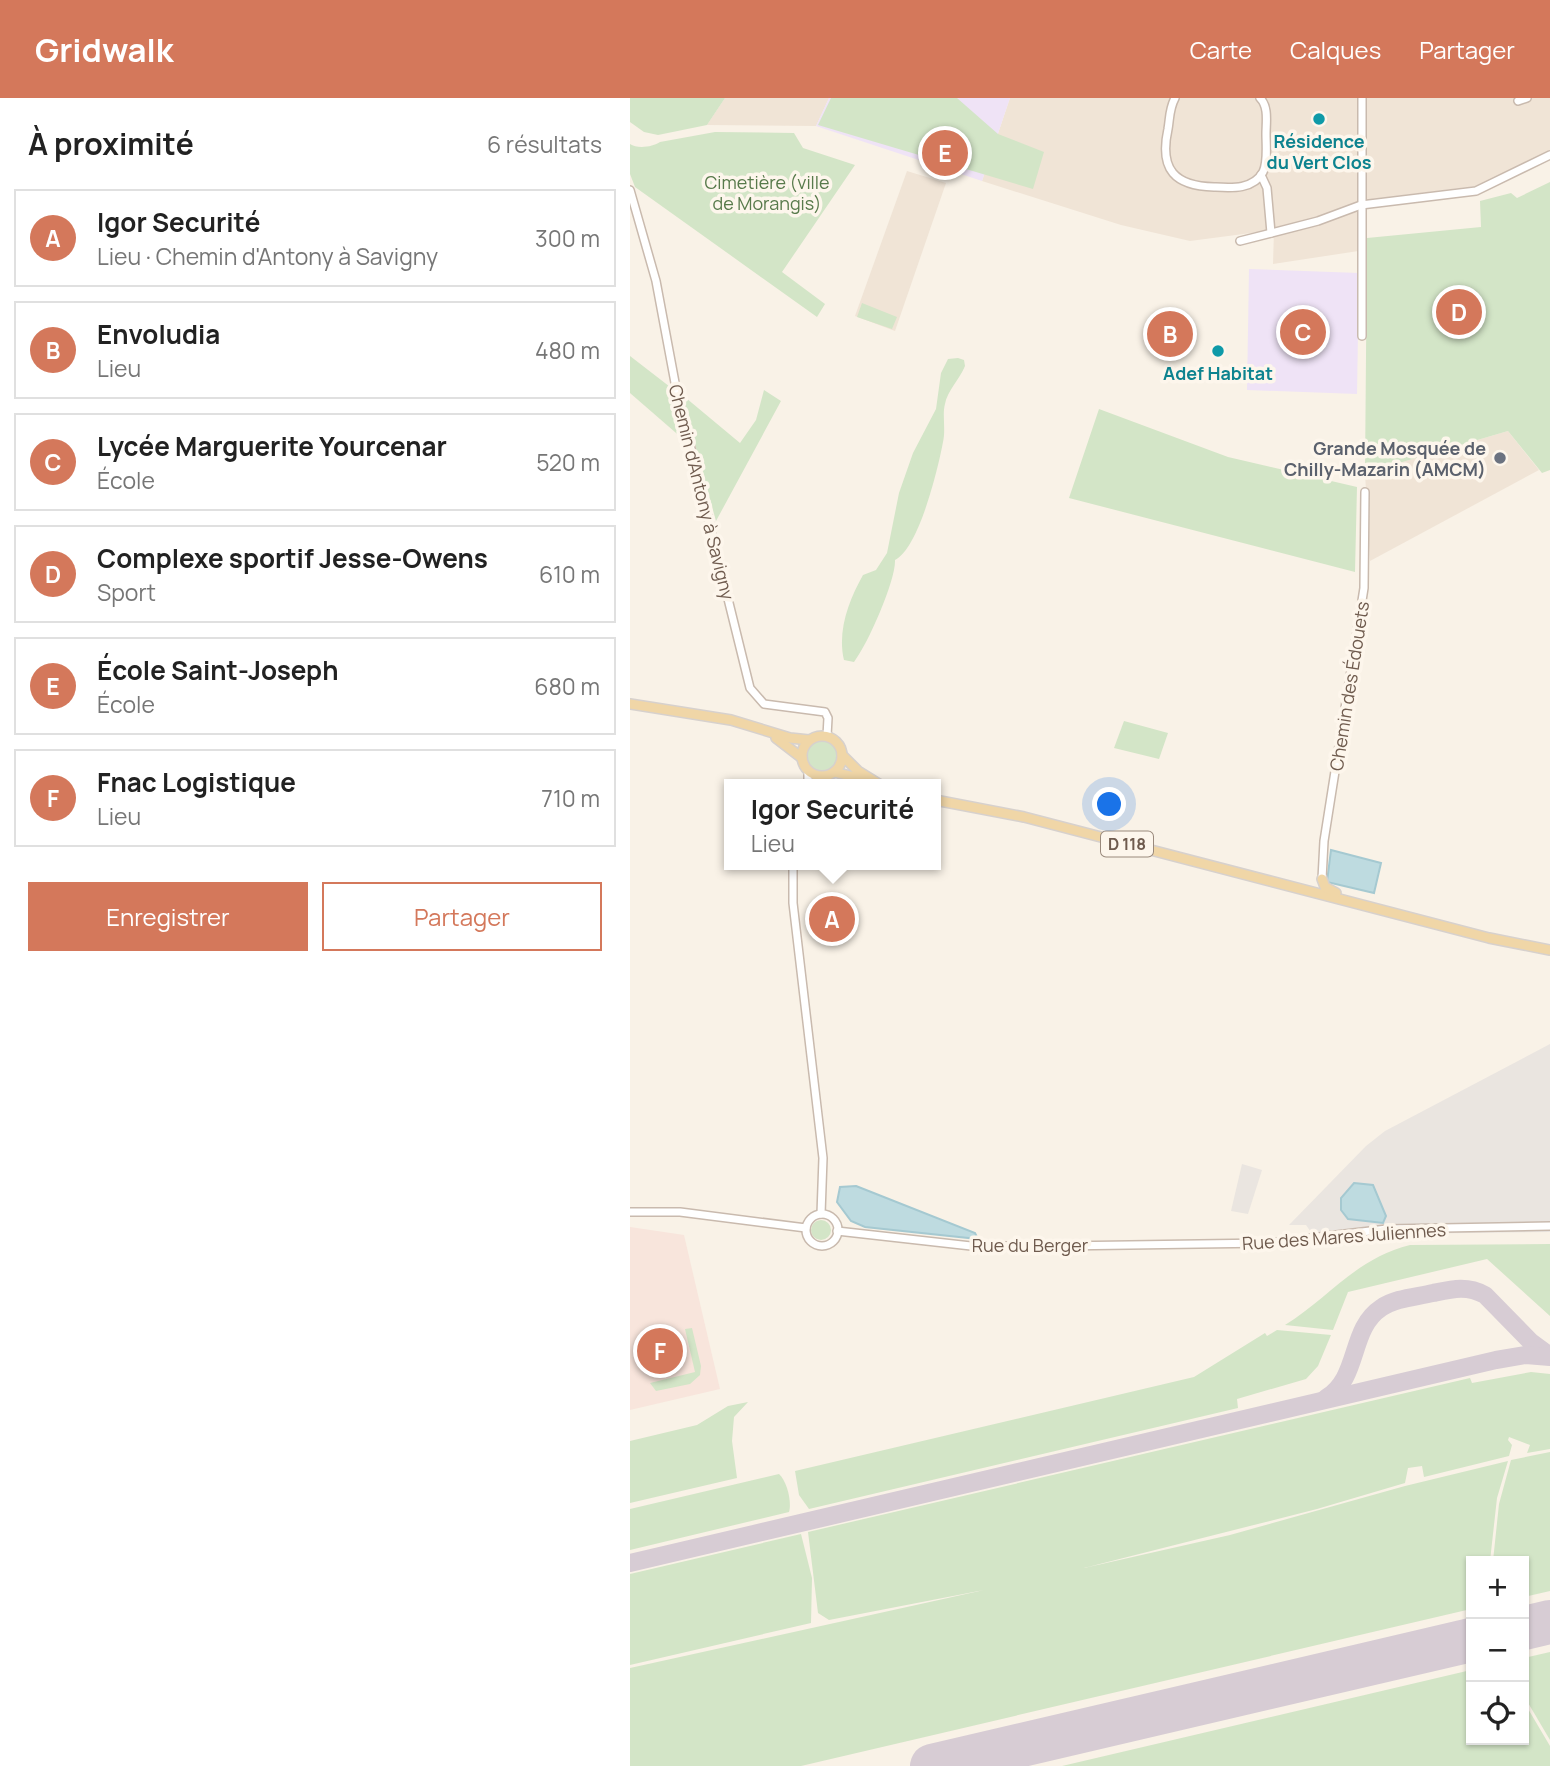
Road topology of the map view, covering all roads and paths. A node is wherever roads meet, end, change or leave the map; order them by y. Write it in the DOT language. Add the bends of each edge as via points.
graph roads {
  1 [pos="1175,98"];
  2 [pos="1260,98"];
  3 [pos="1362,98"];
  4 [pos="1527,98"];
  5 [pos="1518,102"];
  6 [pos="1550,155"];
  7 [pos="1261,175"];
  8 [pos="630,190"];
  9 [pos="1361,205"];
  10 [pos="1271,233"];
  11 [pos="1240,241"];
  12 [pos="1362,337"];
  13 [pos="1366,492"];
  14 [pos="630,704"];
  15 [pos="752,727"];
  16 [pos="827,736"];
  17 [pos="809,740"];
  18 [pos="842,755"];
  19 [pos="802,758"];
  20 [pos="808,770"];
  21 [pos="830,774"];
  22 [pos="808,779"];
  23 [pos="824,779"];
  24 [pos="854,779"];
  25 [pos="870,779"];
  26 [pos="941,801"];
  27 [pos="793,870"];
  28 [pos="1322,879"];
  29 [pos="1275,883"];
  30 [pos="1366,906"];
  31 [pos="1550,950"];
  32 [pos="630,1212"];
  33 [pos="821,1214"];
  34 [pos="1550,1226"];
  35 [pos="806,1228"];
  36 [pos="837,1231"];
  37 [pos="1223,1244"];
  1 -- 7 [label="street" via="1166,132 1167,163 1177,178 1194,187 1235,188"];
  2 -- 7 [label="street" via="1266,111"];
  3 -- 9 [label="street"];
  4 -- 5 [label="street"];
  6 -- 9 [label="street" via="1476,191"];
  7 -- 10 [label="street" via="1267,188"];
  8 -- 16 [label="street, Chemin d'Antony à Savigny" via="656,281 676,388 750,688 764,704 825,712"];
  9 -- 10 [label="street"];
  9 -- 12 [label="street"];
  10 -- 11 [label="street"];
  13 -- 28 [label="street, Chemin des Édouets" via="1364,588"];
  14 -- 15 [label="main road"];
  15 -- 17 [label="main road"];
  15 -- 19 [label="main road" via="787,744"];
  16 -- 17 [label="main road"];
  16 -- 18 [label="main road" via="837,742"];
  17 -- 19 [label="main road"];
  18 -- 21 [label="main road"];
  18 -- 25 [label="main road"];
  19 -- 20 [label="main road"];
  20 -- 21 [label="main road"];
  20 -- 22 [label="street"];
  21 -- 23 [label="street"];
  21 -- 24 [label="main road"];
  26 -- 29 [label="main road, D 118" via="1024,817"];
  27 -- 33 [label="street" via="823,1157"];
  28 -- 29 [label="main road" via="1317,888 1284,880"];
  28 -- 30 [label="main road" via="1329,891"];
  29 -- 30 [label="main road, D 118"];
  30 -- 31 [label="main road, D 118"];
  32 -- 35 [label="street" via="680,1212"];
  33 -- 35 [label="street" via="812,1217"];
  33 -- 36 [label="street" via="834,1220"];
  34 -- 37 [label="street, Rue des Mares Juliennes" via="1399,1228 1298,1241"];
  35 -- 36 [label="street" via="809,1239 820,1245 831,1242"];
  36 -- 37 [label="street, Rue du Berger" via="971,1246"];
}
